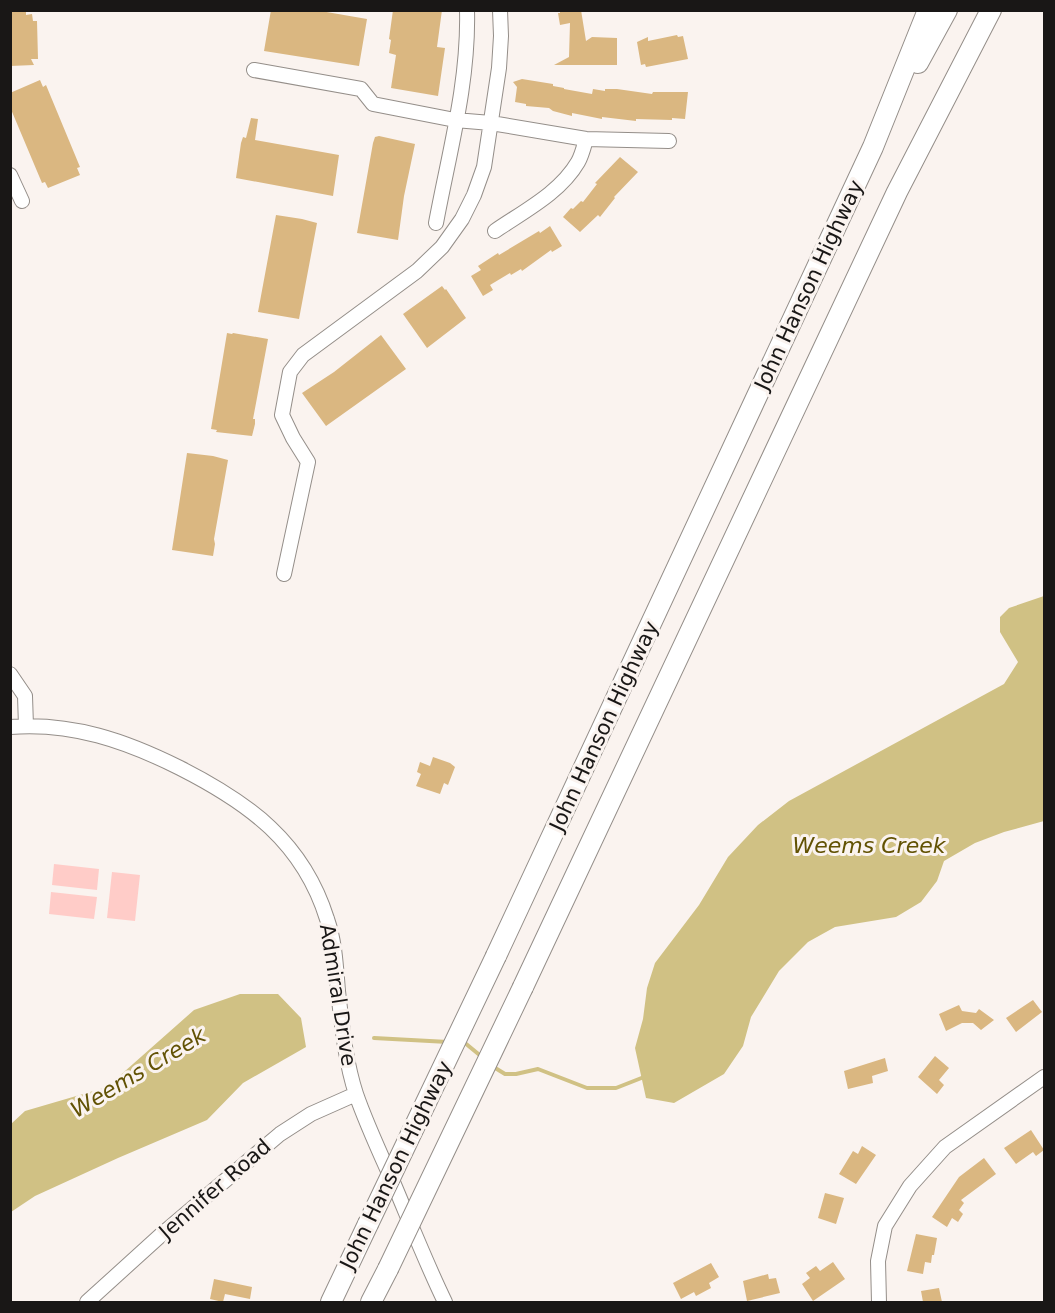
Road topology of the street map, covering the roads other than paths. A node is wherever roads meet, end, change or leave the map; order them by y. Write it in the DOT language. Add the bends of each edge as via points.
graph roads {
  1 [pos="467,10"];
  2 [pos="500,10"];
  3 [pos="928,10"];
  4 [pos="947,10"];
  5 [pos="992,10"];
  6 [pos="1005,10"];
  7 [pos="254,69"];
  8 [pos="455,120"];
  9 [pos="490,123"];
  10 [pos="586,139"];
  11 [pos="669,141"];
  12 [pos="873,147"];
  13 [pos="10,175"];
  14 [pos="897,192"];
  15 [pos="22,201"];
  16 [pos="436,223"];
  17 [pos="495,231"];
  18 [pos="284,574"];
  19 [pos="10,674"];
  20 [pos="26,726"];
  21 [pos="10,727"];
  22 [pos="1044,1077"];
  23 [pos="356,1094"];
  24 [pos="87,1302"];
  25 [pos="331,1302"];
  26 [pos="371,1302"];
  27 [pos="445,1302"];
  28 [pos="879,1302"];
  1 -- 8 [label="street" via="464,74"];
  2 -- 9 [label="street" via="500,57"];
  3 -- 12 [label="highway"];
  4 -- 12 [label="highway"];
  5 -- 14 [label="highway"];
  6 -- 14 [label="highway"];
  7 -- 8 [label="street" via="361,89 373,104"];
  8 -- 9 [label="street"];
  8 -- 16 [label="street"];
  9 -- 10 [label="street"];
  9 -- 18 [label="street" via="484,167 474,195 442,247 417,271 303,355 290,372 282,415 308,462"];
  10 -- 11 [label="street"];
  10 -- 17 [label="street" via="579,161 562,183"];
  12 -- 25 [label="highway, John Hanson Highway, bridge"];
  13 -- 15 [label="street"];
  14 -- 26 [label="highway, John Hanson Highway, bridge"];
  19 -- 20 [label="street" via="25,696"];
  20 -- 21 [label="street, Admiral Drive"];
  20 -- 23 [label="street, Admiral Drive" via="85,731 144,750 230,796 260,817 286,843 309,878 328,920 345,1046"];
  22 -- 28 [label="street" via="945,1148 910,1186 885,1226 878,1262"];
  23 -- 24 [label="street, Jennifer Road" via="310,1114 280,1134"];
  23 -- 27 [label="street, Admiral Drive"];
}
